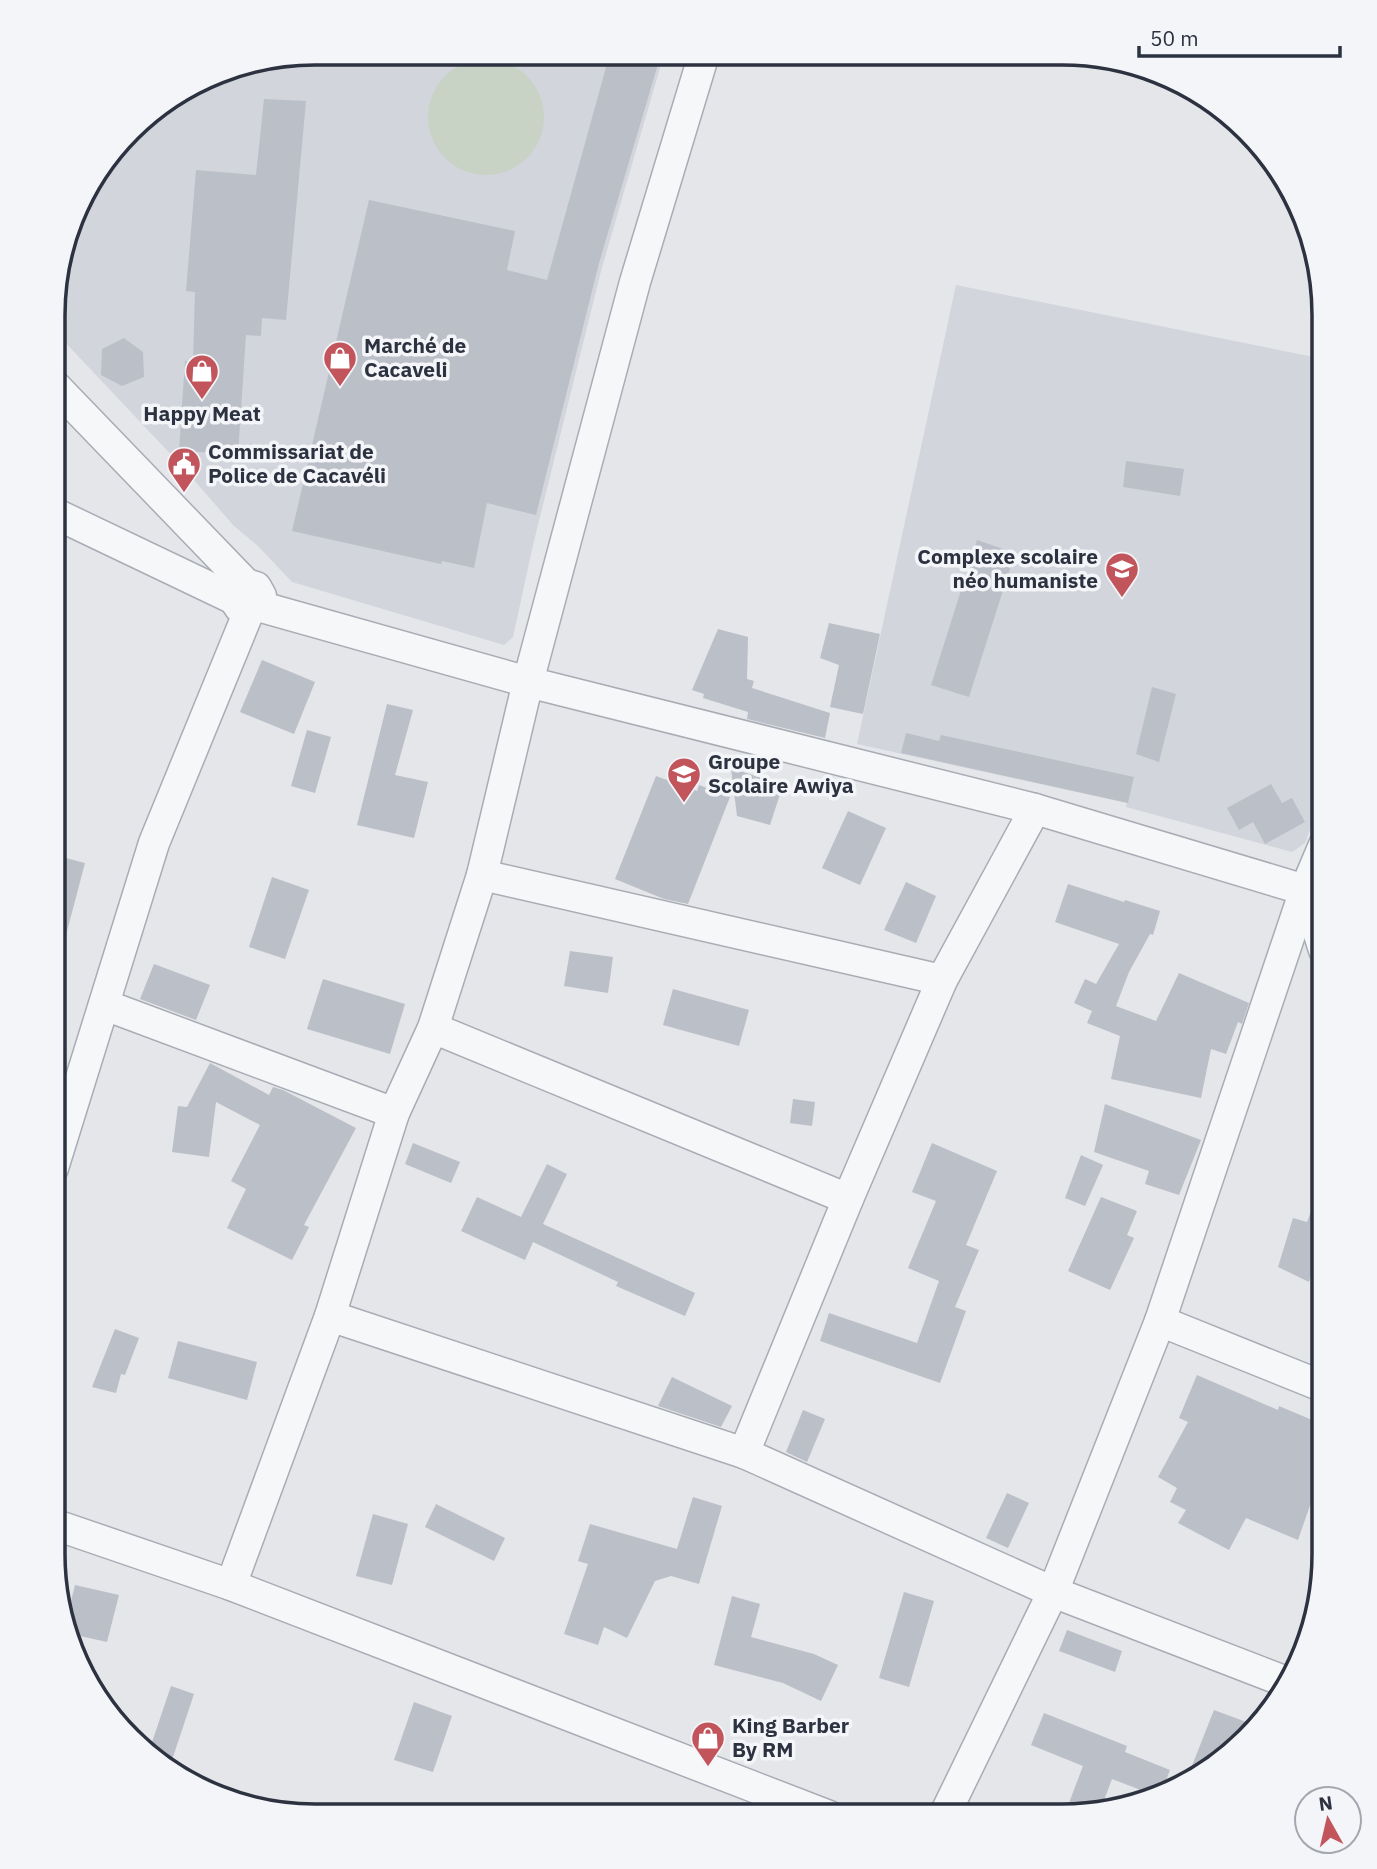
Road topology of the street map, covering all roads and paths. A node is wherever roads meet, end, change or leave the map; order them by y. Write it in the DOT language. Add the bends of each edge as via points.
graph roads {
  1 [pos="702,65"];
  2 [pos="65,397"];
  3 [pos="65,518"];
  4 [pos="247,600"];
  5 [pos="528,682"];
  6 [pos="1035,809"];
  7 [pos="1312,873"];
  8 [pos="482,875"];
  9 [pos="1305,890"];
  10 [pos="1312,912"];
  11 [pos="942,980"];
  12 [pos="105,1005"];
  13 [pos="433,1028"];
  14 [pos="394,1113"];
  15 [pos="65,1130"];
  16 [pos="848,1199"];
  17 [pos="330,1316"];
  18 [pos="1160,1321"];
  19 [pos="1312,1382"];
  20 [pos="744,1453"];
  21 [pos="65,1529"];
  22 [pos="231,1586"];
  23 [pos="1053,1592"];
  24 [pos="1279,1679"];
  25 [pos="798,1804"];
  26 [pos="950,1804"];
  1 -- 5 [label="street" via="635,282"];
  2 -- 4 [label="street"];
  3 -- 4 [label="street"];
  4 -- 5 [label="street"];
  4 -- 12 [label="street" via="154,843"];
  5 -- 6 [label="street"];
  5 -- 8 [label="street"];
  6 -- 9 [label="street"];
  6 -- 11 [label="street"];
  7 -- 9 [label="street"];
  8 -- 11 [label="street"];
  8 -- 13 [label="street"];
  9 -- 10 [label="street"];
  9 -- 18 [label="street"];
  11 -- 16 [label="street"];
  12 -- 14 [label="street"];
  12 -- 15 [label="street"];
  13 -- 14 [label="street"];
  13 -- 16 [label="street"];
  14 -- 17 [label="street"];
  16 -- 20 [label="street"];
  17 -- 20 [label="street"];
  17 -- 22 [label="street"];
  18 -- 19 [label="street"];
  18 -- 23 [label="street"];
  20 -- 23 [label="street"];
  21 -- 22 [label="street"];
  22 -- 25 [label="street"];
  23 -- 24 [label="street"];
  23 -- 26 [label="street"];
}
